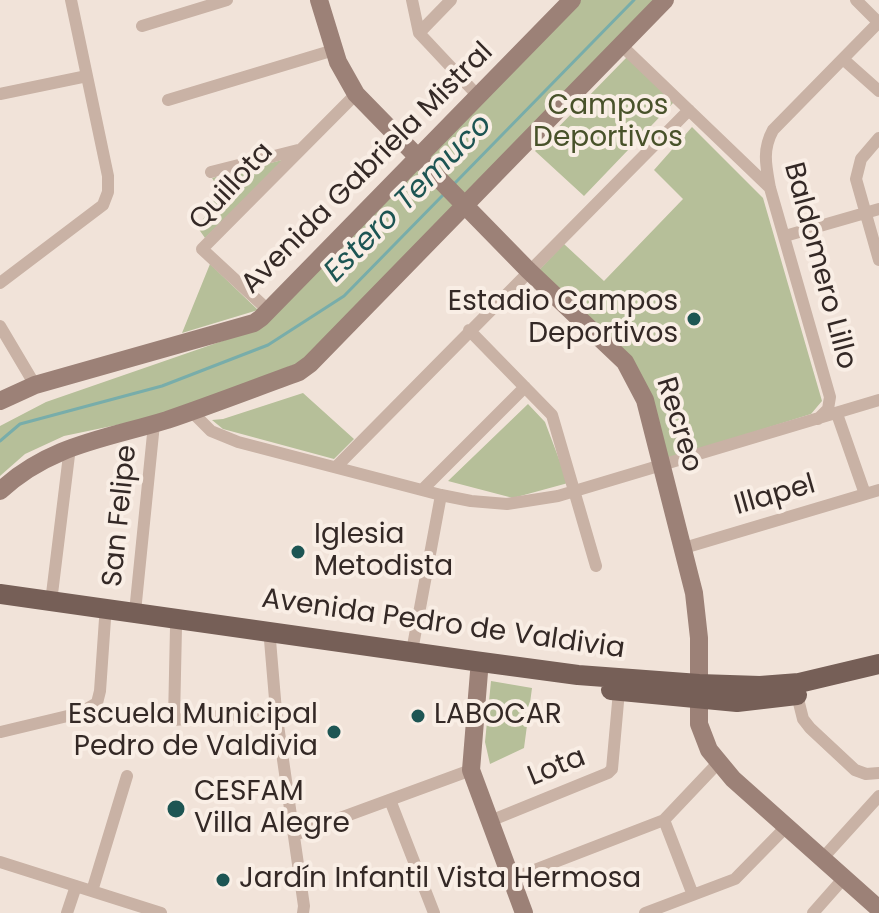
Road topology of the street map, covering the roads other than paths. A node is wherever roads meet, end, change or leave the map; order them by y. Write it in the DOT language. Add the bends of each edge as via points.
graph roads {
  1 [pos="71,0"];
  2 [pos="227,0"];
  3 [pos="319,0"];
  4 [pos="412,0"];
  5 [pos="451,0"];
  6 [pos="572,0"];
  7 [pos="665,0"];
  8 [pos="856,0"];
  9 [pos="879,22"];
  10 [pos="142,26"];
  11 [pos="419,33"];
  12 [pos="621,45"];
  13 [pos="334,50"];
  14 [pos="843,59"];
  15 [pos="87,76"];
  16 [pos="879,91"];
  17 [pos="0,94"];
  18 [pos="356,94"];
  19 [pos="479,97"];
  20 [pos="168,100"];
  21 [pos="689,110"];
  22 [pos="879,138"];
  23 [pos="302,149"];
  24 [pos="418,160"];
  25 [pos="211,172"];
  26 [pos="770,188"];
  27 [pos="462,203"];
  28 [pos="879,209"];
  29 [pos="865,214"];
  30 [pos="785,236"];
  31 [pos="879,260"];
  32 [pos="528,270"];
  33 [pos="0,283"];
  34 [pos="269,311"];
  35 [pos="0,326"];
  36 [pos="469,330"];
  37 [pos="35,385"];
  38 [pos="525,387"];
  39 [pos="879,400"];
  40 [pos="0,401"];
  41 [pos="192,412"];
  42 [pos="837,414"];
  43 [pos="818,419"];
  44 [pos="154,424"];
  45 [pos="70,447"];
  46 [pos="662,465"];
  47 [pos="336,467"];
  48 [pos="422,490"];
  49 [pos="879,490"];
  50 [pos="0,491"];
  51 [pos="574,491"];
  52 [pos="865,494"];
  53 [pos="441,495"];
  54 [pos="684,548"];
  55 [pos="596,566"];
  56 [pos="0,594"];
  57 [pos="51,602"];
  58 [pos="0,610"];
  59 [pos="135,612"];
  60 [pos="105,619"];
  61 [pos="176,627"];
  62 [pos="270,640"];
  63 [pos="412,651"];
  64 [pos="879,664"];
  65 [pos="479,672"];
  66 [pos="879,679"];
  67 [pos="619,691"];
  68 [pos="699,692"];
  69 [pos="797,695"];
  70 [pos="276,711"];
  71 [pos="1,732"];
  72 [pos="718,763"];
  73 [pos="471,770"];
  74 [pos="879,773"];
  75 [pos="127,776"];
  76 [pos="879,796"];
  77 [pos="390,800"];
  78 [pos="664,820"];
  79 [pos="490,821"];
  80 [pos="786,827"];
  81 [pos="294,835"];
  82 [pos="821,860"];
  83 [pos="0,862"];
  84 [pos="511,879"];
  85 [pos="843,879"];
  86 [pos="76,886"];
  87 [pos="92,891"];
  88 [pos="693,895"];
  89 [pos="878,905"];
  90 [pos="155,912"];
  91 [pos="67,913"];
  92 [pos="303,913"];
  93 [pos="434,913"];
  94 [pos="524,913"];
  95 [pos="645,913"];
  96 [pos="813,913"];
  1 -- 15 [label="street"];
  2 -- 10 [label="street"];
  3 -- 13 [label="main road, Recreo"];
  4 -- 11 [label="street"];
  5 -- 11 [label="street"];
  6 -- 19 [label="main road, Avenida Gabriela Mistral"];
  7 -- 12 [label="main road"];
  8 -- 9 [label="street"];
  9 -- 14 [label="street, Baldomero Lillo"];
  11 -- 19 [label="street"];
  12 -- 21 [label="street"];
  12 -- 27 [label="main road"];
  13 -- 18 [label="main road, Recreo"];
  13 -- 20 [label="street"];
  14 -- 16 [label="street"];
  14 -- 26 [label="street, Baldomero Lillo" via="765,143"];
  15 -- 17 [label="street"];
  15 -- 33 [label="street" via="108,176 103,205"];
  18 -- 23 [label="street, Quillota"];
  18 -- 24 [label="main road, Recreo"];
  19 -- 24 [label="main road, Avenida Gabriela Mistral"];
  21 -- 26 [label="street"];
  21 -- 32 [label="street"];
  22 -- 29 [label="street" via="864,153 856,172"];
  23 -- 25 [label="street"];
  23 -- 34 [label="street, Quillota" via="202,249"];
  24 -- 27 [label="main road, Recreo"];
  24 -- 34 [label="main road, Avenida Gabriela Mistral"];
  26 -- 30 [label="street, Baldomero Lillo"];
  27 -- 32 [label="main road, Recreo"];
  27 -- 41 [label="main road" via="310,364"];
  28 -- 29 [label="street"];
  29 -- 30 [label="street"];
  29 -- 31 [label="street"];
  30 -- 43 [label="street, Baldomero Lillo" via="830,397"];
  32 -- 36 [label="street"];
  32 -- 46 [label="main road, Recreo" via="625,362 645,400"];
  34 -- 37 [label="main road, Avenida Gabriela Mistral" via="254,323"];
  35 -- 37 [label="street"];
  36 -- 38 [label="street"];
  36 -- 47 [label="street"];
  37 -- 40 [label="main road, Avenida Gabriela Mistral"];
  38 -- 48 [label="street"];
  38 -- 51 [label="street" via="552,415"];
  39 -- 42 [label="street"];
  41 -- 44 [label="main road"];
  41 -- 47 [label="street" via="211,431 231,440"];
  42 -- 43 [label="street"];
  42 -- 52 [label="street, Baldomero Lillo"];
  43 -- 46 [label="street"];
  44 -- 45 [label="main road"];
  44 -- 59 [label="street, San Felipe"];
  45 -- 50 [label="main road" via="27,467"];
  45 -- 57 [label="street"];
  46 -- 51 [label="street"];
  46 -- 54 [label="main road, Recreo"];
  47 -- 48 [label="street"];
  48 -- 53 [label="street"];
  49 -- 52 [label="street, Illapel"];
  51 -- 53 [label="street" via="507,504"];
  51 -- 55 [label="street"];
  52 -- 54 [label="street, Illapel"];
  53 -- 63 [label="street"];
  54 -- 68 [label="main road, Recreo" via="697,616"];
  56 -- 57 [label="main road, Avenida Pedro de Valdivia"];
  57 -- 59 [label="main road, Avenida Pedro de Valdivia"];
  58 -- 60 [label="main road, Avenida Pedro de Valdivia"];
  59 -- 63 [label="main road, Avenida Pedro de Valdivia"];
  60 -- 61 [label="main road, Avenida Pedro de Valdivia"];
  60 -- 71 [label="street" via="97,703 80,713"];
  61 -- 62 [label="main road, Avenida Pedro de Valdivia"];
  61 -- 70 [label="street" via="174,720"];
  62 -- 65 [label="main road, Avenida Pedro de Valdivia"];
  62 -- 70 [label="street"];
  63 -- 68 [label="main road, Avenida Pedro de Valdivia"];
  64 -- 68 [label="main road, Avenida Pedro de Valdivia" via="799,683"];
  65 -- 67 [label="main road, Avenida Pedro de Valdivia"];
  65 -- 73 [label="main road"];
  66 -- 69 [label="main road, Avenida Pedro de Valdivia"];
  67 -- 68 [label="main road, Avenida Pedro de Valdivia"];
  67 -- 79 [label="street, Lota" via="612,769"];
  68 -- 69 [label="main road, Avenida Pedro de Valdivia" via="737,702"];
  68 -- 72 [label="main road, Recreo" via="702,737"];
  69 -- 74 [label="street" via="810,728 855,770"];
  70 -- 81 [label="street"];
  72 -- 78 [label="street"];
  72 -- 80 [label="main road, Recreo"];
  73 -- 77 [label="street"];
  73 -- 79 [label="main road"];
  75 -- 87 [label="street"];
  76 -- 82 [label="street"];
  77 -- 81 [label="street"];
  77 -- 93 [label="street"];
  78 -- 84 [label="street"];
  78 -- 88 [label="street"];
  79 -- 84 [label="main road"];
  80 -- 82 [label="main road, Recreo"];
  80 -- 88 [label="street" via="735,879"];
  81 -- 92 [label="street"];
  82 -- 85 [label="main road, Recreo"];
  83 -- 86 [label="street"];
  84 -- 94 [label="main road"];
  85 -- 89 [label="main road, Recreo"];
  85 -- 96 [label="street"];
  86 -- 87 [label="street"];
  86 -- 91 [label="street"];
  87 -- 90 [label="street"];
  88 -- 95 [label="street"];
}
